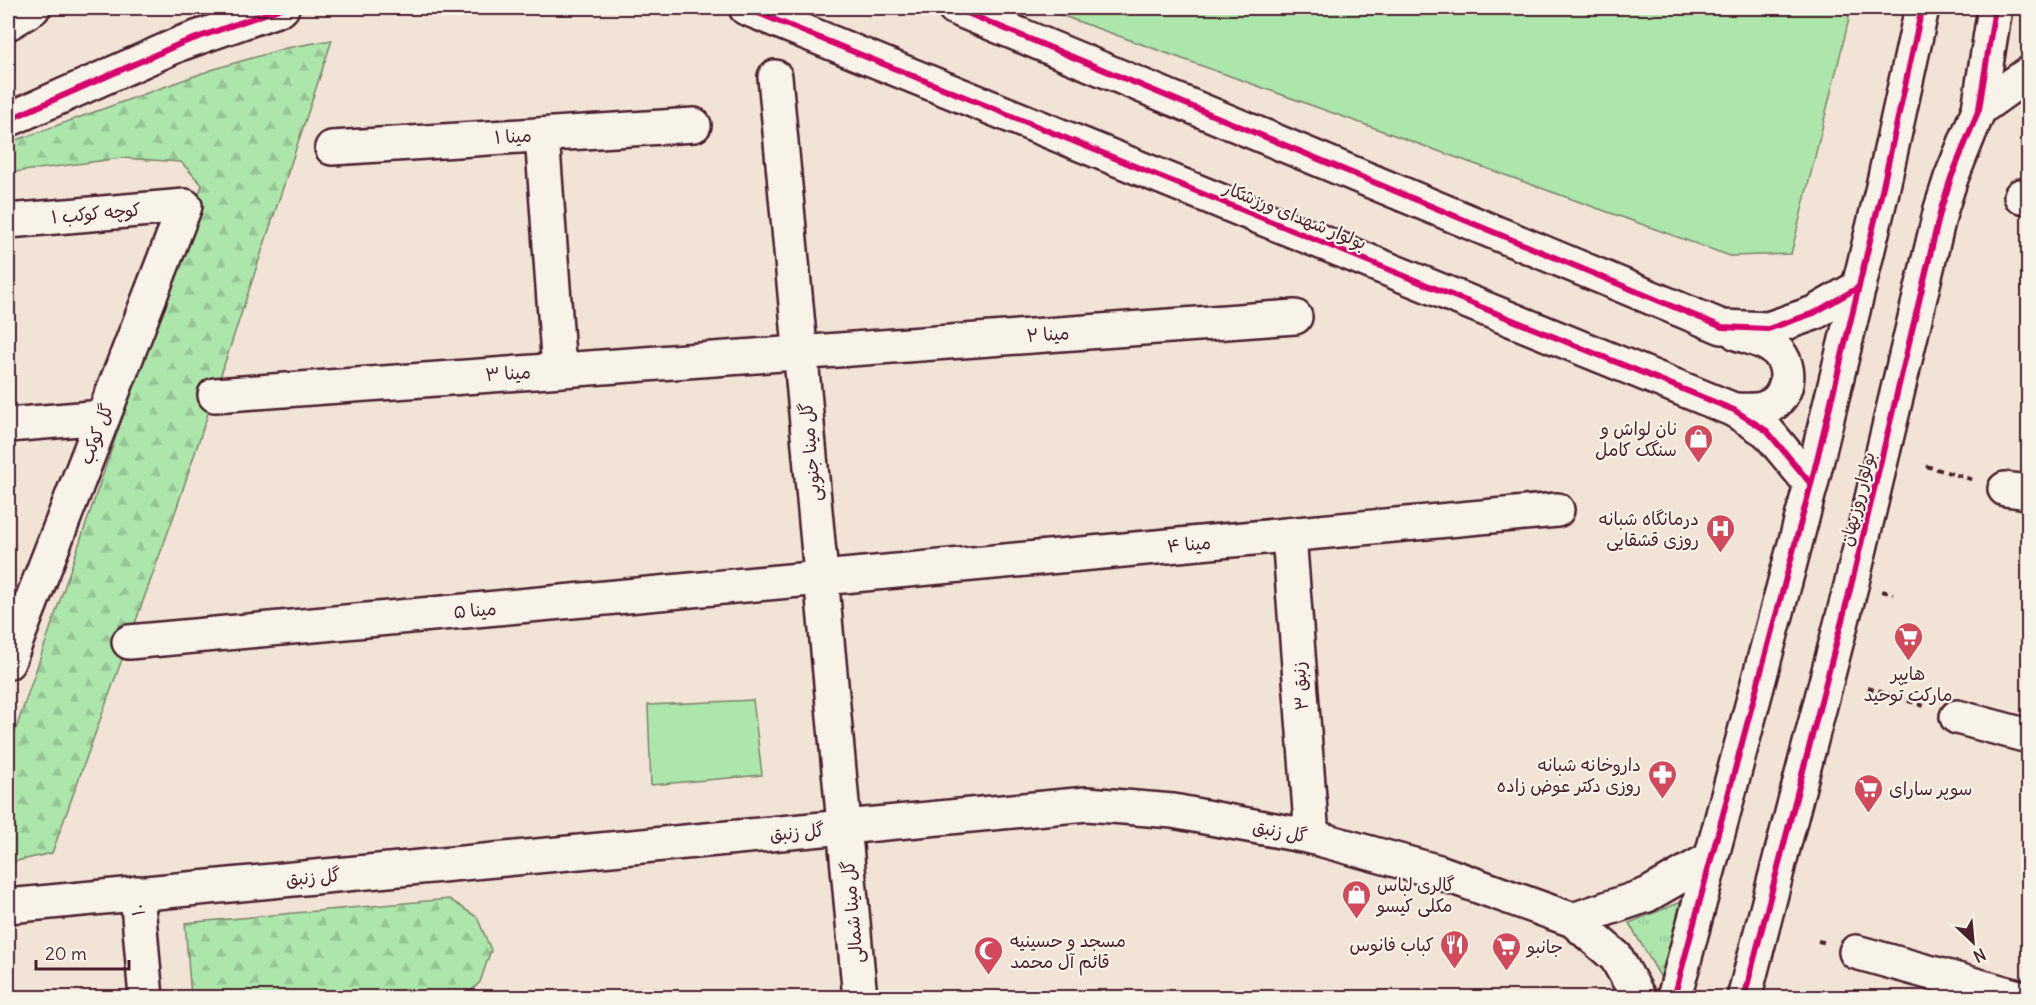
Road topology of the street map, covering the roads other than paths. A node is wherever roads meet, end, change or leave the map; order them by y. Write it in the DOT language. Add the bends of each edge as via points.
graph roads {
  1 [pos="33,8"];
  2 [pos="282,8"];
  3 [pos="746,8"];
  4 [pos="955,8"];
  5 [pos="1922,8"];
  6 [pos="1995,8"];
  7 [pos="8,23"];
  8 [pos="2028,74"];
  9 [pos="775,77"];
  10 [pos="1979,109"];
  11 [pos="8,120"];
  12 [pos="694,125"];
  13 [pos="542,135"];
  14 [pos="332,148"];
  15 [pos="185,206"];
  16 [pos="8,221"];
  17 [pos="1859,287"];
  18 [pos="1295,317"];
  19 [pos="1722,327"];
  20 [pos="801,352"];
  21 [pos="559,370"];
  22 [pos="215,395"];
  23 [pos="1734,410"];
  24 [pos="103,417"];
  25 [pos="8,425"];
  26 [pos="1811,484"];
  27 [pos="1557,510"];
  28 [pos="1289,535"];
  29 [pos="821,578"];
  30 [pos="129,642"];
  31 [pos="10,652"];
  32 [pos="1957,717"];
  33 [pos="2028,736"];
  34 [pos="844,827"];
  35 [pos="1312,837"];
  36 [pos="1710,859"];
  37 [pos="137,893"];
  38 [pos="8,906"];
  39 [pos="1573,920"];
  40 [pos="1856,952"];
  41 [pos="146,998"];
  42 [pos="860,998"];
  43 [pos="1639,998"];
  44 [pos="1674,998"];
  45 [pos="1744,998"];
  46 [pos="2022,998"];
  1 -- 7 [label="street"];
  2 -- 11 [label="street" via="182,43"];
  3 -- 23 [label="street, بولوار شهدای ورزشکار"];
  4 -- 19 [label="street"];
  5 -- 17 [label="street"];
  6 -- 10 [label="street, بولوار روزبهان"];
  8 -- 10 [label="street"];
  9 -- 20 [label="street, گل مینا جنوبی"];
  10 -- 45 [label="street, بولوار روزبهان" via="1941,209 1852,582"];
  12 -- 13 [label="street, مینا ۱"];
  13 -- 14 [label="street, مینا ۱"];
  13 -- 21 [label="street"];
  15 -- 16 [label="street, کوچه کوکب ۱"];
  15 -- 24 [label="street, گل کوکب"];
  17 -- 19 [label="street" via="1814,313 1768,329"];
  17 -- 26 [label="street"];
  18 -- 20 [label="street, مینا ۲"];
  19 -- 23 [label="street" via="1767,343 1785,363 1786,390 1778,400 1763,409"];
  20 -- 21 [label="street, مینا ۳"];
  20 -- 29 [label="street, گل مینا جنوبی"];
  21 -- 22 [label="street, مینا ۳"];
  23 -- 26 [label="street, بولوار شهدای ورزشکار" via="1767,431"];
  24 -- 25 [label="street"];
  24 -- 31 [label="street, گل کوکب"];
  26 -- 36 [label="street"];
  27 -- 28 [label="street, مینا ۴"];
  28 -- 29 [label="street, مینا ۴"];
  28 -- 35 [label="street, زنبق ۳"];
  29 -- 30 [label="street, مینا ۵"];
  29 -- 34 [label="street, گل مینا جنوبی"];
  32 -- 33 [label="street"];
  34 -- 35 [label="street, گل زنبق" via="1087,804 1173,811"];
  34 -- 37 [label="street, گل زنبق"];
  34 -- 42 [label="street, گل مینا شمالی"];
  35 -- 39 [label="street, گل زنبق" via="1439,872"];
  36 -- 39 [label="street" via="1647,895"];
  36 -- 44 [label="street"];
  37 -- 38 [label="street, گل زنبق"];
  37 -- 41 [label="street, ۱۰"];
  39 -- 43 [label="street, گل زنبق" via="1616,957"];
  40 -- 46 [label="street"];
}
